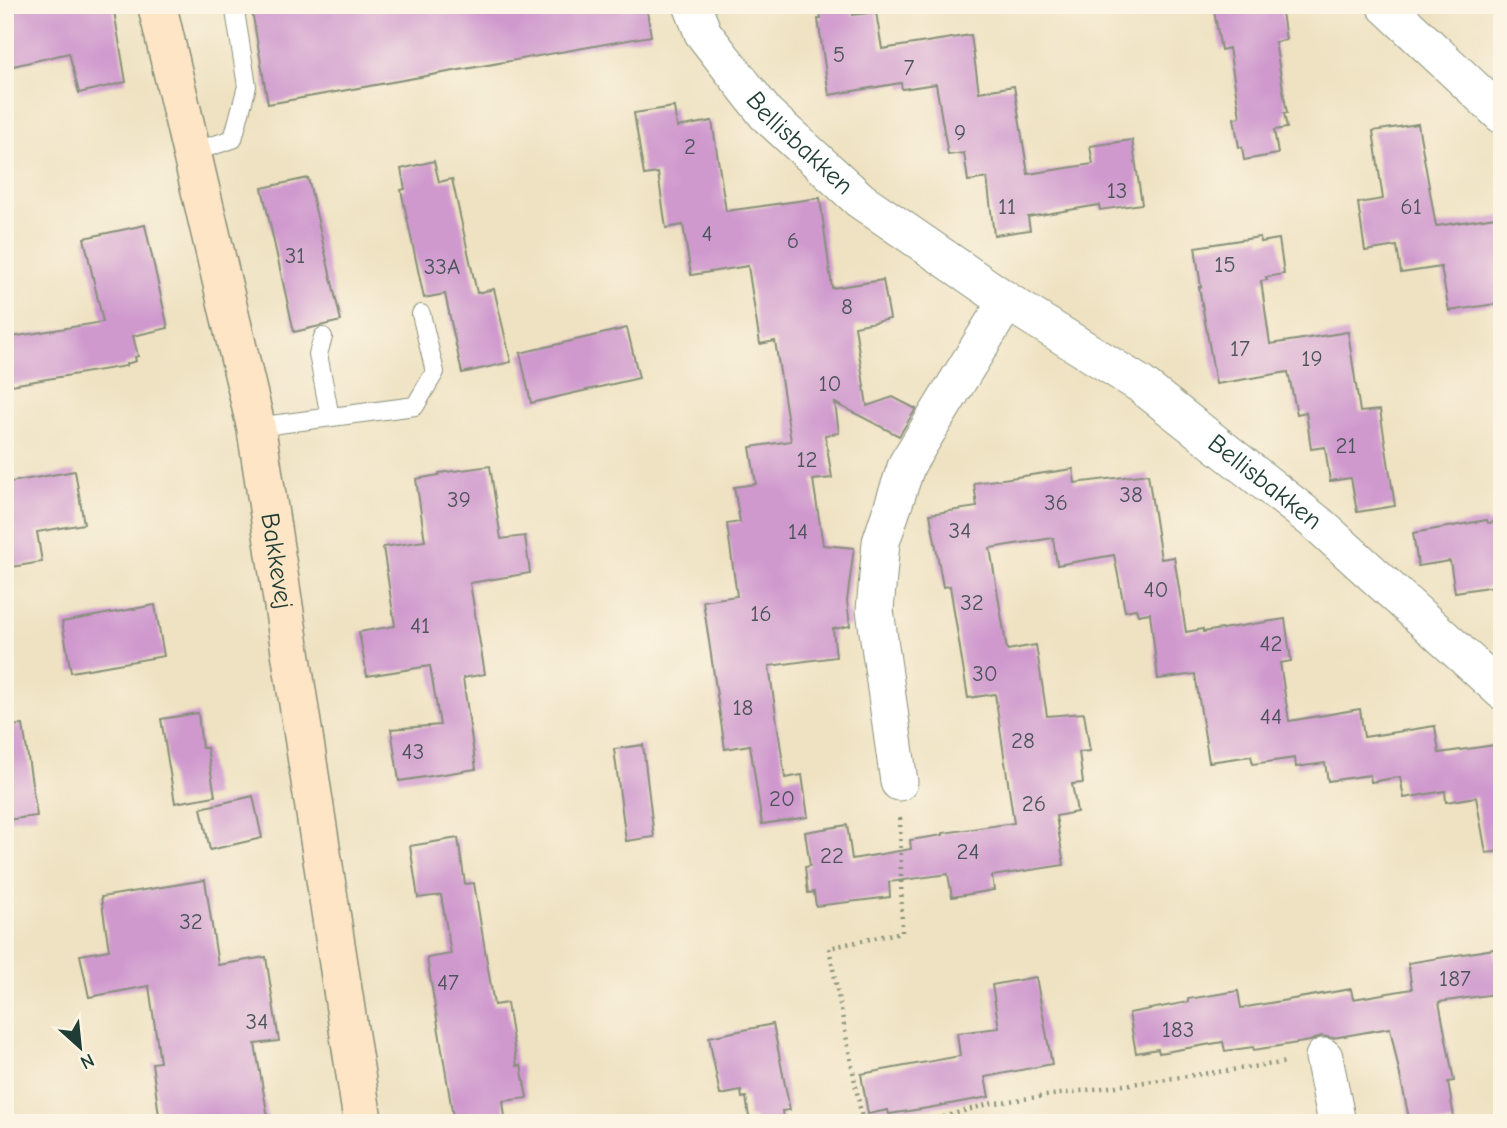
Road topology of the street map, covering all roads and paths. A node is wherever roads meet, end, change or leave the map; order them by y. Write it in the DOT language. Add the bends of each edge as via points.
graph roads {
  1 [pos="157,5"];
  2 [pos="234,5"];
  3 [pos="691,5"];
  4 [pos="1385,5"];
  5 [pos="1502,115"];
  6 [pos="193,152"];
  7 [pos="1006,301"];
  8 [pos="421,314"];
  9 [pos="323,337"];
  10 [pos="330,417"];
  11 [pos="256,427"];
  12 [pos="1502,691"];
  13 [pos="899,782"];
  14 [pos="1324,1057"];
  15 [pos="363,1123"];
  16 [pos="917,1123"];
  17 [pos="923,1123"];
  18 [pos="1337,1123"];
  1 -- 6 [label="street, Bakkevej"];
  2 -- 6 [label="lane" via="247,86 233,139"];
  3 -- 7 [label="street, Bellisbakken" via="703,33 766,114 860,200"];
  4 -- 5 [label="street"];
  6 -- 11 [label="street, Bakkevej"];
  7 -- 12 [label="street, Bellisbakken" via="1140,384 1318,524"];
  7 -- 13 [label="street" via="907,464 881,542 874,610"];
  8 -- 10 [label="lane" via="435,372 415,406"];
  9 -- 10 [label="lane" via="318,354"];
  10 -- 11 [label="lane"];
  11 -- 15 [label="street, Bakkevej"];
  13 -- 16 [label="path" via="902,932 829,948 862,1118"];
  14 -- 17 [label="path" via="988,1104"];
  14 -- 18 [label="street"];
}
